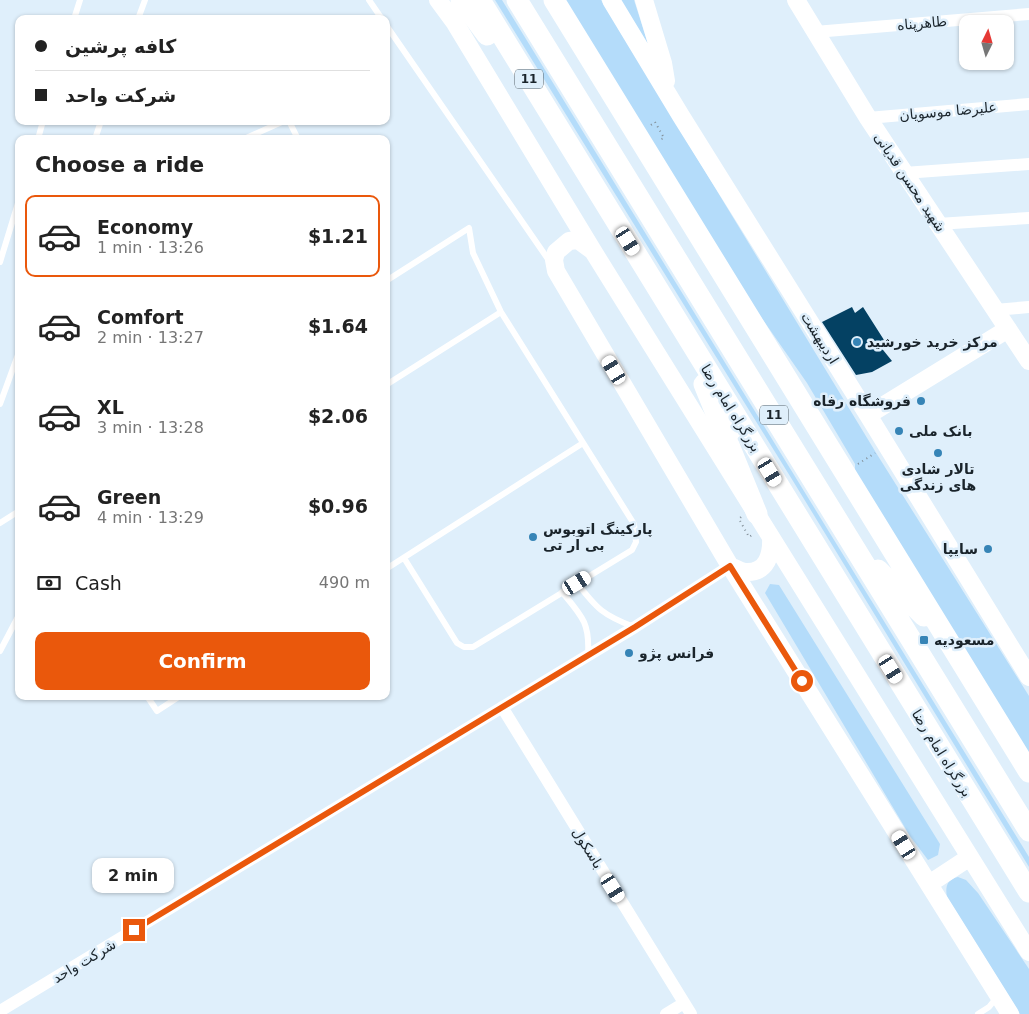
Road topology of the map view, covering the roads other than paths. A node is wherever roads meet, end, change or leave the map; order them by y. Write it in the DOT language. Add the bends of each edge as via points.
graph roads {
  1 [pos="80,0"];
  2 [pos="144,0"];
  3 [pos="369,0"];
  4 [pos="438,0"];
  5 [pos="461,0"];
  6 [pos="480,0"];
  7 [pos="517,0"];
  8 [pos="554,0"];
  9 [pos="611,0"];
  10 [pos="644,0"];
  11 [pos="796,0"];
  12 [pos="1029,14"];
  13 [pos="75,15"];
  14 [pos="139,15"];
  15 [pos="379,15"];
  16 [pos="390,31"];
  17 [pos="815,32"];
  18 [pos="608,88"];
  19 [pos="668,92"];
  20 [pos="1029,104"];
  21 [pos="868,118"];
  22 [pos="275,125"];
  23 [pos="253,135"];
  24 [pos="577,158"];
  25 [pos="1029,164"];
  26 [pos="904,173"];
  27 [pos="15,213"];
  28 [pos="1029,218"];
  29 [pos="938,224"];
  30 [pos="593,251"];
  31 [pos="0,262"];
  32 [pos="556,272"];
  33 [pos="390,278"];
  34 [pos="1029,307"];
  35 [pos="708,308"];
  36 [pos="995,310"];
  37 [pos="502,312"];
  38 [pos="679,324"];
  39 [pos="1008,329"];
  40 [pos="1029,361"];
  41 [pos="15,363"];
  42 [pos="390,382"];
  43 [pos="0,404"];
  44 [pos="868,415"];
  45 [pos="583,443"];
  46 [pos="15,514"];
  47 [pos="748,516"];
  48 [pos="0,523"];
  49 [pos="771,537"];
  50 [pos="854,546"];
  51 [pos="404,558"];
  52 [pos="730,566"];
  53 [pos="390,567"];
  54 [pos="577,583"];
  55 [pos="562,592"];
  56 [pos="15,623"];
  57 [pos="635,627"];
  58 [pos="949,641"];
  59 [pos="0,651"];
  60 [pos="588,656"];
  61 [pos="1029,677"];
  62 [pos="150,700"];
  63 [pos="174,700"];
  64 [pos="502,707"];
  65 [pos="1029,772"];
  66 [pos="1029,831"];
  67 [pos="970,857"];
  68 [pos="929,884"];
  69 [pos="1029,892"];
  70 [pos="1029,952"];
  71 [pos="998,996"];
  72 [pos="687,1008"];
  73 [pos="0,1011"];
  74 [pos="666,1014"];
  75 [pos="978,1014"];
  76 [pos="1010,1014"];
  1 -- 13 [label="lane"];
  2 -- 14 [label="lane"];
  3 -- 15 [label="lane"];
  4 -- 30 [label="main road"];
  5 -- 24 [label="highway"];
  6 -- 24 [label="highway, بزرگراه امام رضا / 11"];
  7 -- 35 [label="highway, 11"];
  8 -- 18 [label="highway"];
  9 -- 19 [label="main road, اردیبهشت"];
  10 -- 19 [label="main road"];
  11 -- 17 [label="main road, شهید محسن قدیانی"];
  12 -- 17 [label="street, طاهرپناه"];
  16 -- 32 [label="lane"];
  17 -- 21 [label="main road, شهید محسن قدیانی"];
  18 -- 35 [label="highway"];
  18 -- 58 [label="highway"];
  19 -- 44 [label="main road, اردیبهشت"];
  20 -- 21 [label="street, علیرضا موسویان"];
  21 -- 26 [label="main road, شهید محسن قدیانی"];
  22 -- 23 [label="lane"];
  24 -- 38 [label="highway, بزرگراه امام رضا / 11"];
  25 -- 26 [label="street"];
  26 -- 29 [label="main road, شهید محسن قدیانی"];
  27 -- 31 [label="lane"];
  28 -- 29 [label="street"];
  29 -- 36 [label="main road, شهید محسن قدیانی"];
  30 -- 32 [label="main road" via="578,240 569,241 556,252"];
  30 -- 47 [label="main road"];
  32 -- 52 [label="main road"];
  33 -- 37 [label="lane" via="470,228 473,253"];
  34 -- 36 [label="street"];
  35 -- 50 [label="highway, 11"];
  36 -- 39 [label="main road, شهید محسن قدیانی"];
  37 -- 42 [label="lane"];
  37 -- 45 [label="lane"];
  38 -- 47 [label="highway"];
  38 -- 69 [label="highway, بزرگراه امام رضا / 11"];
  39 -- 40 [label="main road, شهید محسن قدیانی"];
  39 -- 44 [label="main road"];
  41 -- 43 [label="lane"];
  44 -- 61 [label="main road, اردیبهشت"];
  45 -- 51 [label="lane"];
  45 -- 54 [label="lane" via="634,524 636,542 632,550"];
  46 -- 48 [label="lane"];
  47 -- 49 [label="main road"];
  49 -- 52 [label="main road" via="772,551 763,566 744,572"];
  49 -- 67 [label="main road"];
  50 -- 58 [label="highway"];
  50 -- 66 [label="highway, 11"];
  51 -- 53 [label="lane"];
  51 -- 55 [label="lane" via="456,643 464,648 473,647"];
  52 -- 57 [label="street, شرکت واحد"];
  52 -- 68 [label="main road"];
  54 -- 55 [label="lane"];
  54 -- 57 [label="lane" via="596,607"];
  55 -- 60 [label="lane" via="586,624"];
  56 -- 59 [label="lane"];
  57 -- 60 [label="street, شرکت واحد"];
  58 -- 65 [label="highway"];
  60 -- 64 [label="street, شرکت واحد"];
  62 -- 63 [label="lane" via="157,711"];
  64 -- 72 [label="street, باسکول"];
  64 -- 73 [label="street, شرکت واحد"];
  67 -- 68 [label="main road"];
  67 -- 70 [label="main road"];
  68 -- 71 [label="main road"];
  71 -- 75 [label="lane"];
  71 -- 76 [label="main road"];
  72 -- 74 [label="street"];
}
